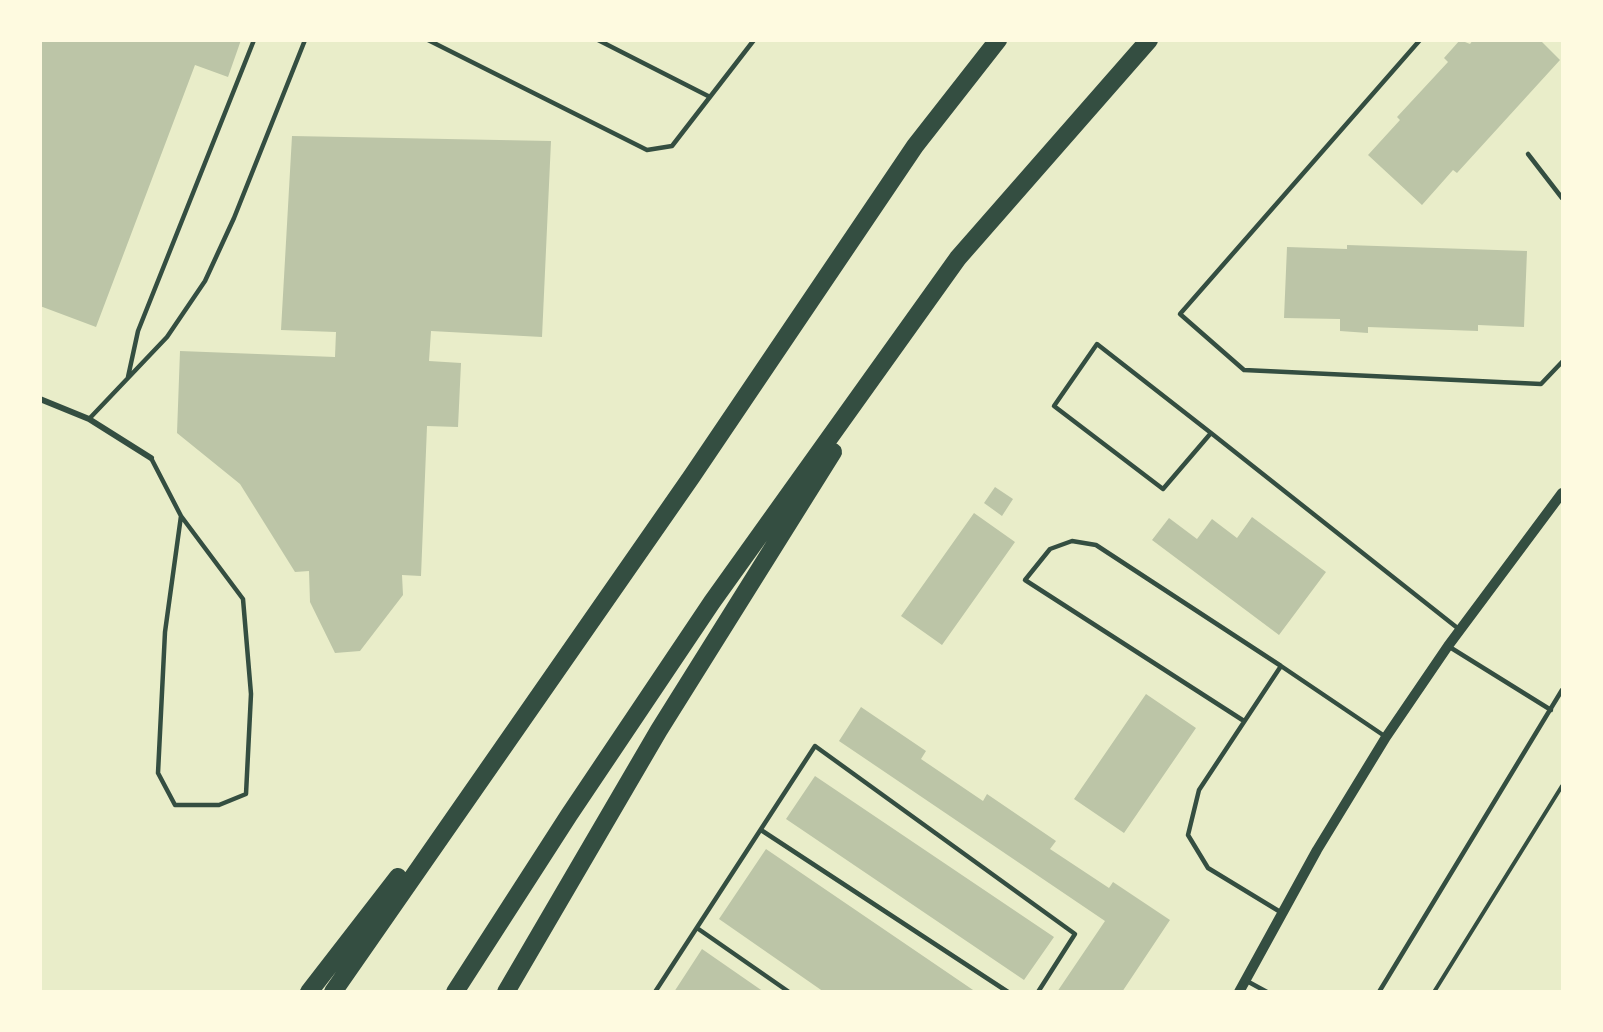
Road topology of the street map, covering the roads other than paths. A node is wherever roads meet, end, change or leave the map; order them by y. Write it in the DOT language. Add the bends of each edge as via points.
graph roads {
  1 [pos="254,40"];
  2 [pos="305,40"];
  3 [pos="428,40"];
  4 [pos="598,40"];
  5 [pos="754,40"];
  6 [pos="998,40"];
  7 [pos="1149,40"];
  8 [pos="1420,40"];
  9 [pos="710,98"];
  10 [pos="1528,154"];
  11 [pos="1563,198"];
  12 [pos="957,258"];
  13 [pos="1563,362"];
  14 [pos="128,378"];
  15 [pos="40,399"];
  16 [pos="89,419"];
  17 [pos="1211,434"];
  18 [pos="151,458"];
  19 [pos="1563,494"];
  20 [pos="181,516"];
  21 [pos="1460,630"];
  22 [pos="1448,646"];
  23 [pos="1281,666"];
  24 [pos="1563,690"];
  25 [pos="532,706"];
  26 [pos="1551,710"];
  27 [pos="1244,721"];
  28 [pos="1386,737"];
  29 [pos="761,830"];
  30 [pos="1282,914"];
  31 [pos="696,928"];
  32 [pos="1245,980"];
  33 [pos="309,992"];
  34 [pos="333,992"];
  35 [pos="455,992"];
  36 [pos="506,992"];
  37 [pos="655,992"];
  38 [pos="789,992"];
  39 [pos="1008,992"];
  40 [pos="1038,992"];
  41 [pos="1239,992"];
  42 [pos="1267,992"];
  43 [pos="1379,992"];
  1 -- 14 [label="lane" via="138,330"];
  2 -- 14 [label="lane" via="205,280 167,337"];
  3 -- 9 [label="lane" via="647,150 672,146"];
  4 -- 9 [label="lane"];
  5 -- 9 [label="lane"];
  6 -- 25 [label="highway" via="915,146"];
  7 -- 12 [label="highway"];
  8 -- 13 [label="lane" via="1180,314 1244,370 1541,384"];
  10 -- 11 [label="lane"];
  12 -- 35 [label="highway" via="706,612"];
  12 -- 36 [label="highway" via="659,730"];
  14 -- 16 [label="lane"];
  15 -- 16 [label="street"];
  16 -- 18 [label="street"];
  17 -- 17 [label="lane" via="1098,344 1054,406 1163,489"];
  17 -- 21 [label="lane"];
  18 -- 20 [label="lane"];
  19 -- 21 [label="street"];
  20 -- 20 [label="lane" via="165,632 158,773 175,805 219,806 246,794 250,694 243,599"];
  21 -- 22 [label="street"];
  22 -- 26 [label="lane"];
  22 -- 28 [label="street"];
  23 -- 27 [label="lane"];
  23 -- 27 [label="lane" via="1096,545 1072,541 1050,549 1025,580"];
  23 -- 28 [label="lane"];
  24 -- 26 [label="lane"];
  25 -- 33 [label="highway"];
  25 -- 34 [label="highway"];
  26 -- 43 [label="lane"];
  27 -- 30 [label="lane" via="1199,790 1188,835 1208,868"];
  28 -- 30 [label="street"];
  29 -- 31 [label="lane"];
  29 -- 39 [label="lane"];
  29 -- 40 [label="lane" via="816,746 1075,934"];
  30 -- 32 [label="street"];
  31 -- 37 [label="lane"];
  31 -- 38 [label="lane"];
  32 -- 41 [label="street"];
  32 -- 42 [label="lane"];
}
